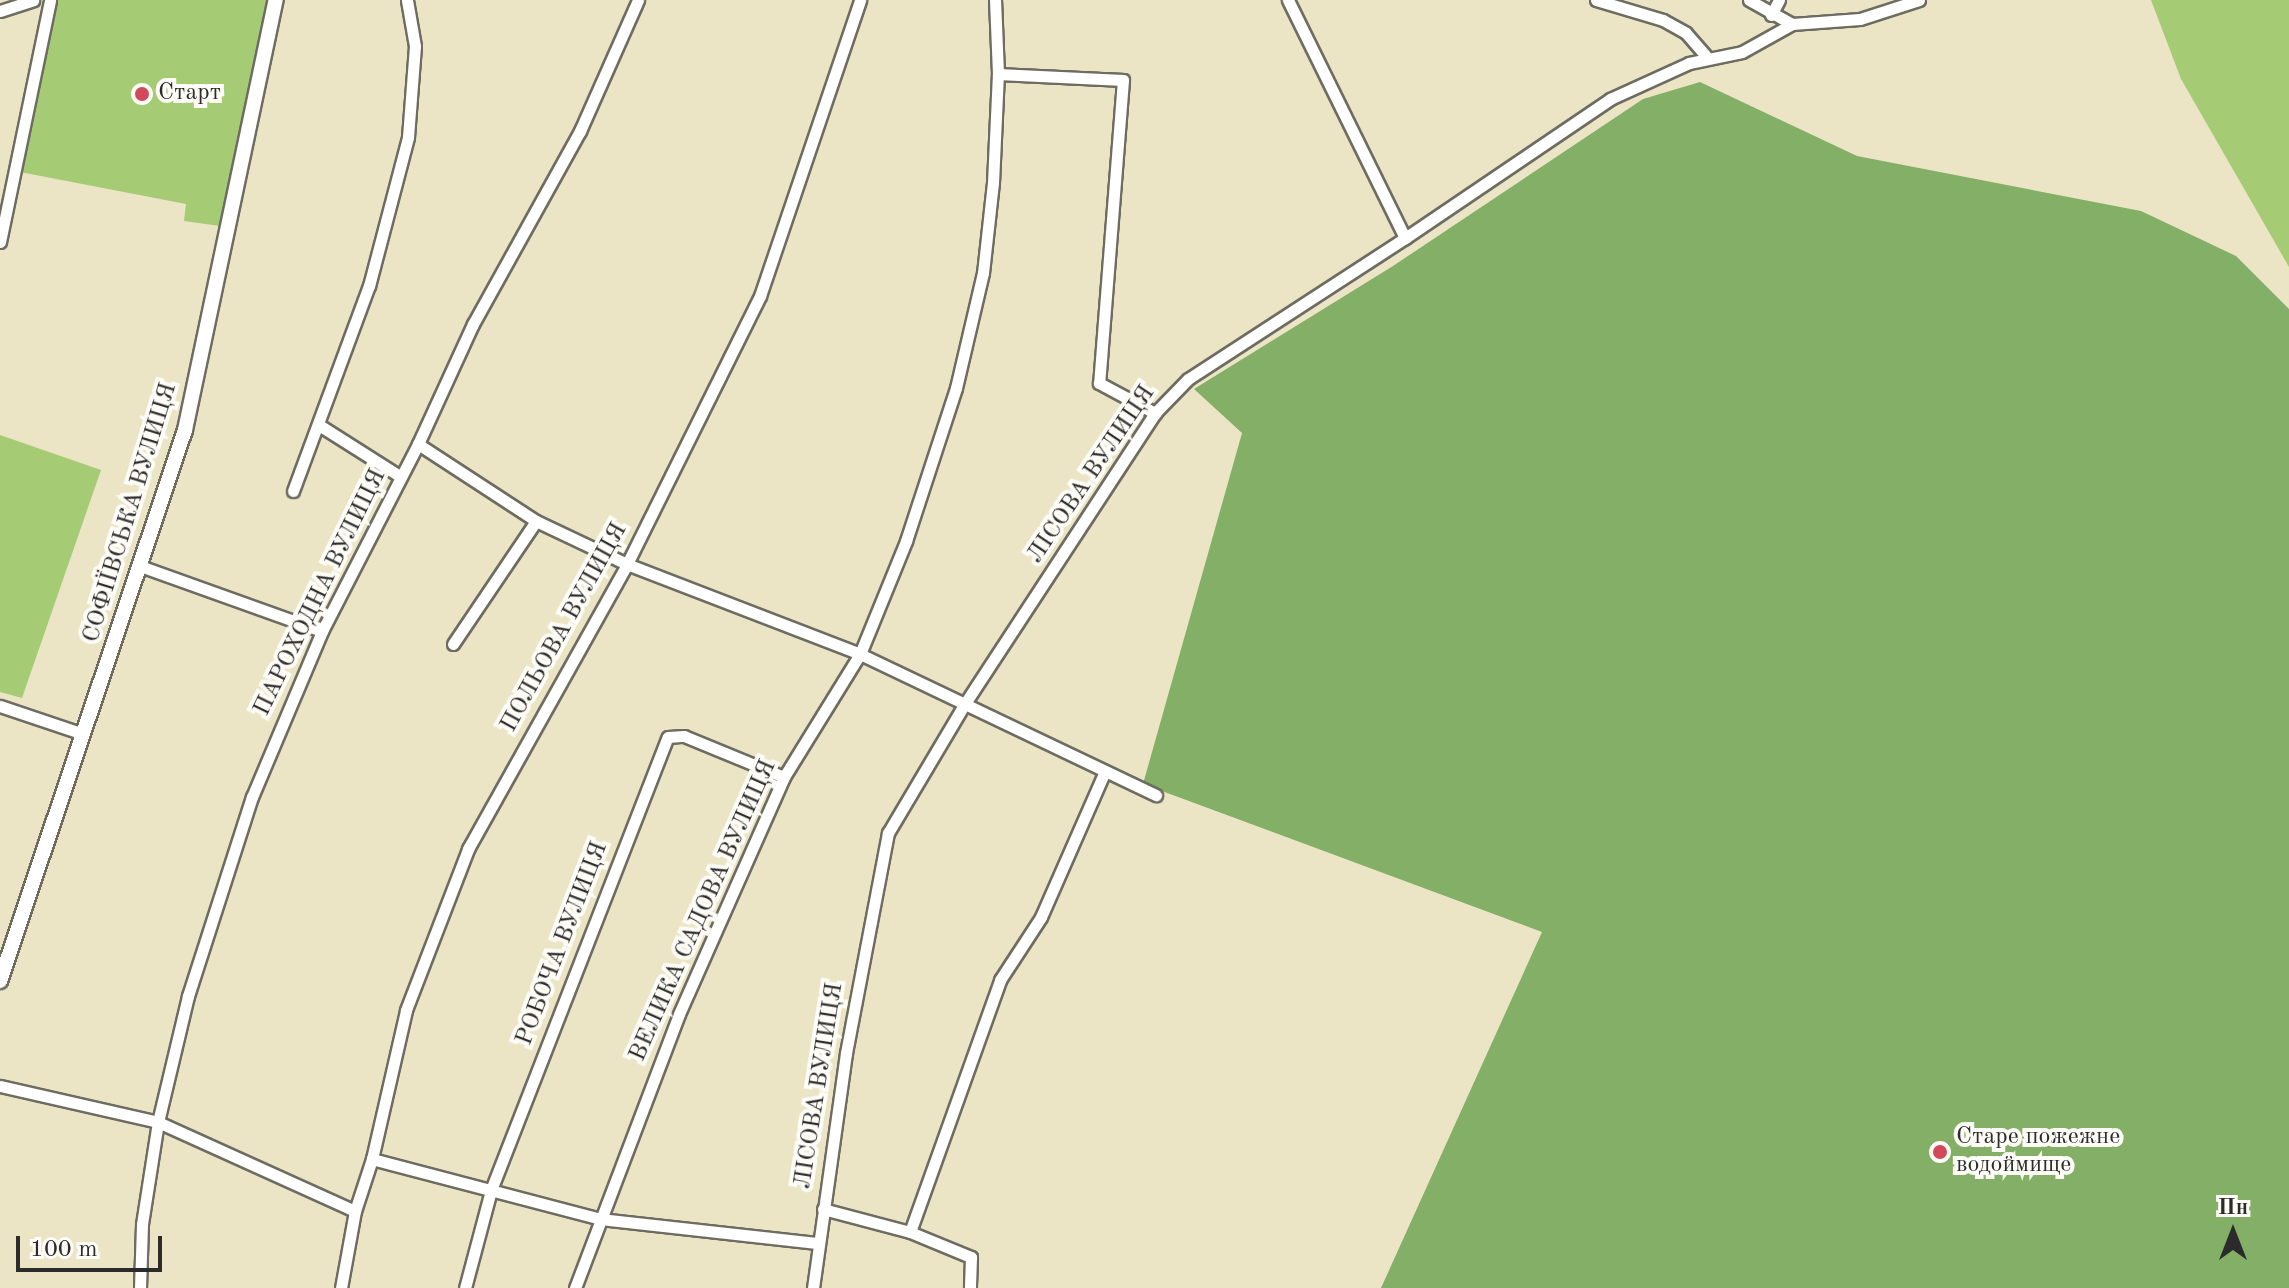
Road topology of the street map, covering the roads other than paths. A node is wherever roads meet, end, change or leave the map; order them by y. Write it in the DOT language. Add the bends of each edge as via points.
graph roads {
  1 [pos="33,0"];
  2 [pos="50,0"];
  3 [pos="276,0"];
  4 [pos="407,0"];
  5 [pos="638,0"];
  6 [pos="860,0"];
  7 [pos="995,0"];
  8 [pos="1288,0"];
  9 [pos="1596,0"];
  10 [pos="1749,0"];
  11 [pos="1779,0"];
  12 [pos="1919,0"];
  13 [pos="1902,3"];
  14 [pos="0,11"];
  15 [pos="1771,15"];
  16 [pos="1792,24"];
  17 [pos="1706,56"];
  18 [pos="998,74"];
  19 [pos="1405,238"];
  20 [pos="0,242"];
  21 [pos="1155,413"];
  22 [pos="319,425"];
  23 [pos="418,444"];
  24 [pos="401,477"];
  25 [pos="293,491"];
  26 [pos="536,521"];
  27 [pos="627,564"];
  28 [pos="140,566"];
  29 [pos="322,631"];
  30 [pos="453,644"];
  31 [pos="860,654"];
  32 [pos="964,705"];
  33 [pos="0,706"];
  34 [pos="83,734"];
  35 [pos="1105,771"];
  36 [pos="784,777"];
  37 [pos="1156,795"];
  38 [pos="0,981"];
  39 [pos="0,1086"];
  40 [pos="158,1122"];
  41 [pos="372,1159"];
  42 [pos="491,1190"];
  43 [pos="823,1209"];
  44 [pos="355,1211"];
  45 [pos="600,1219"];
  46 [pos="910,1232"];
  47 [pos="817,1243"];
  48 [pos="140,1288"];
  49 [pos="341,1288"];
  50 [pos="465,1288"];
  51 [pos="575,1288"];
  52 [pos="813,1288"];
  53 [pos="970,1288"];
  1 -- 14 [label="street"];
  2 -- 20 [label="street"];
  3 -- 28 [label="street, СОФІЇВСЬКА ВУЛИЦЯ" via="185,430"];
  4 -- 22 [label="street" via="415,46 408,137 369,286"];
  5 -- 23 [label="street, ПАРОХОДНА ВУЛИЦЯ" via="580,131 473,324"];
  6 -- 27 [label="street, ПОЛЬОВА ВУЛИЦЯ" via="760,296"];
  7 -- 18 [label="street, ВЕЛИКА САДОВА ВУЛИЦЯ"];
  8 -- 19 [label="street"];
  9 -- 17 [label="street" via="1663,20 1686,33"];
  10 -- 15 [label="street"];
  11 -- 15 [label="street"];
  12 -- 13 [label="street, ЛІСОВА ВУЛИЦЯ"];
  13 -- 16 [label="street, ЛІСОВА ВУЛИЦЯ" via="1860,19"];
  15 -- 16 [label="street"];
  16 -- 17 [label="street, ЛІСОВА ВУЛИЦЯ" via="1742,52"];
  17 -- 19 [label="street, ЛІСОВА ВУЛИЦЯ" via="1610,99"];
  18 -- 21 [label="street" via="1123,80 1099,383"];
  18 -- 31 [label="street, ВЕЛИКА САДОВА ВУЛИЦЯ" via="983,273 959,374 906,541"];
  19 -- 21 [label="street, ЛІСОВА ВУЛИЦЯ" via="1188,379"];
  21 -- 32 [label="street, ЛІСОВА ВУЛИЦЯ"];
  22 -- 24 [label="street"];
  22 -- 25 [label="street"];
  23 -- 24 [label="street, ПАРОХОДНА ВУЛИЦЯ"];
  23 -- 26 [label="street"];
  24 -- 29 [label="street, ПАРОХОДНА ВУЛИЦЯ"];
  26 -- 27 [label="street"];
  26 -- 30 [label="street"];
  27 -- 31 [label="street"];
  27 -- 41 [label="street, ПОЛЬОВА ВУЛИЦЯ" via="468,849 406,1010"];
  28 -- 29 [label="street"];
  28 -- 34 [label="street, СОФІЇВСЬКА ВУЛИЦЯ"];
  29 -- 40 [label="street, ПАРОХОДНА ВУЛИЦЯ" via="252,797 188,996"];
  31 -- 32 [label="street"];
  31 -- 36 [label="street, ВЕЛИКА САДОВА ВУЛИЦЯ"];
  32 -- 35 [label="street"];
  32 -- 43 [label="street, ЛІСОВА ВУЛИЦЯ" via="888,833"];
  33 -- 34 [label="street"];
  34 -- 38 [label="street, СОФІЇВСЬКА ВУЛИЦЯ"];
  35 -- 37 [label="street"];
  35 -- 46 [label="street" via="1041,917 1000,980"];
  36 -- 42 [label="street, РОБОЧА ВУЛИЦЯ" via="684,736 668,737"];
  36 -- 45 [label="street, ВЕЛИКА САДОВА ВУЛИЦЯ" via="679,1014"];
  39 -- 40 [label="street"];
  40 -- 44 [label="street"];
  40 -- 48 [label="street, ПАРОХОДНА ВУЛИЦЯ" via="142,1224"];
  41 -- 42 [label="street"];
  41 -- 44 [label="street, ПОЛЬОВА ВУЛИЦЯ"];
  42 -- 45 [label="street"];
  42 -- 50 [label="street, РОБОЧА ВУЛИЦЯ"];
  43 -- 46 [label="street"];
  43 -- 47 [label="street, ЛІСОВА ВУЛИЦЯ"];
  44 -- 49 [label="street, ПОЛЬОВА ВУЛИЦЯ"];
  45 -- 47 [label="street"];
  45 -- 51 [label="street, ВЕЛИКА САДОВА ВУЛИЦЯ"];
  46 -- 53 [label="street" via="971,1257"];
  47 -- 52 [label="street, ЛІСОВА ВУЛИЦЯ"];
}
